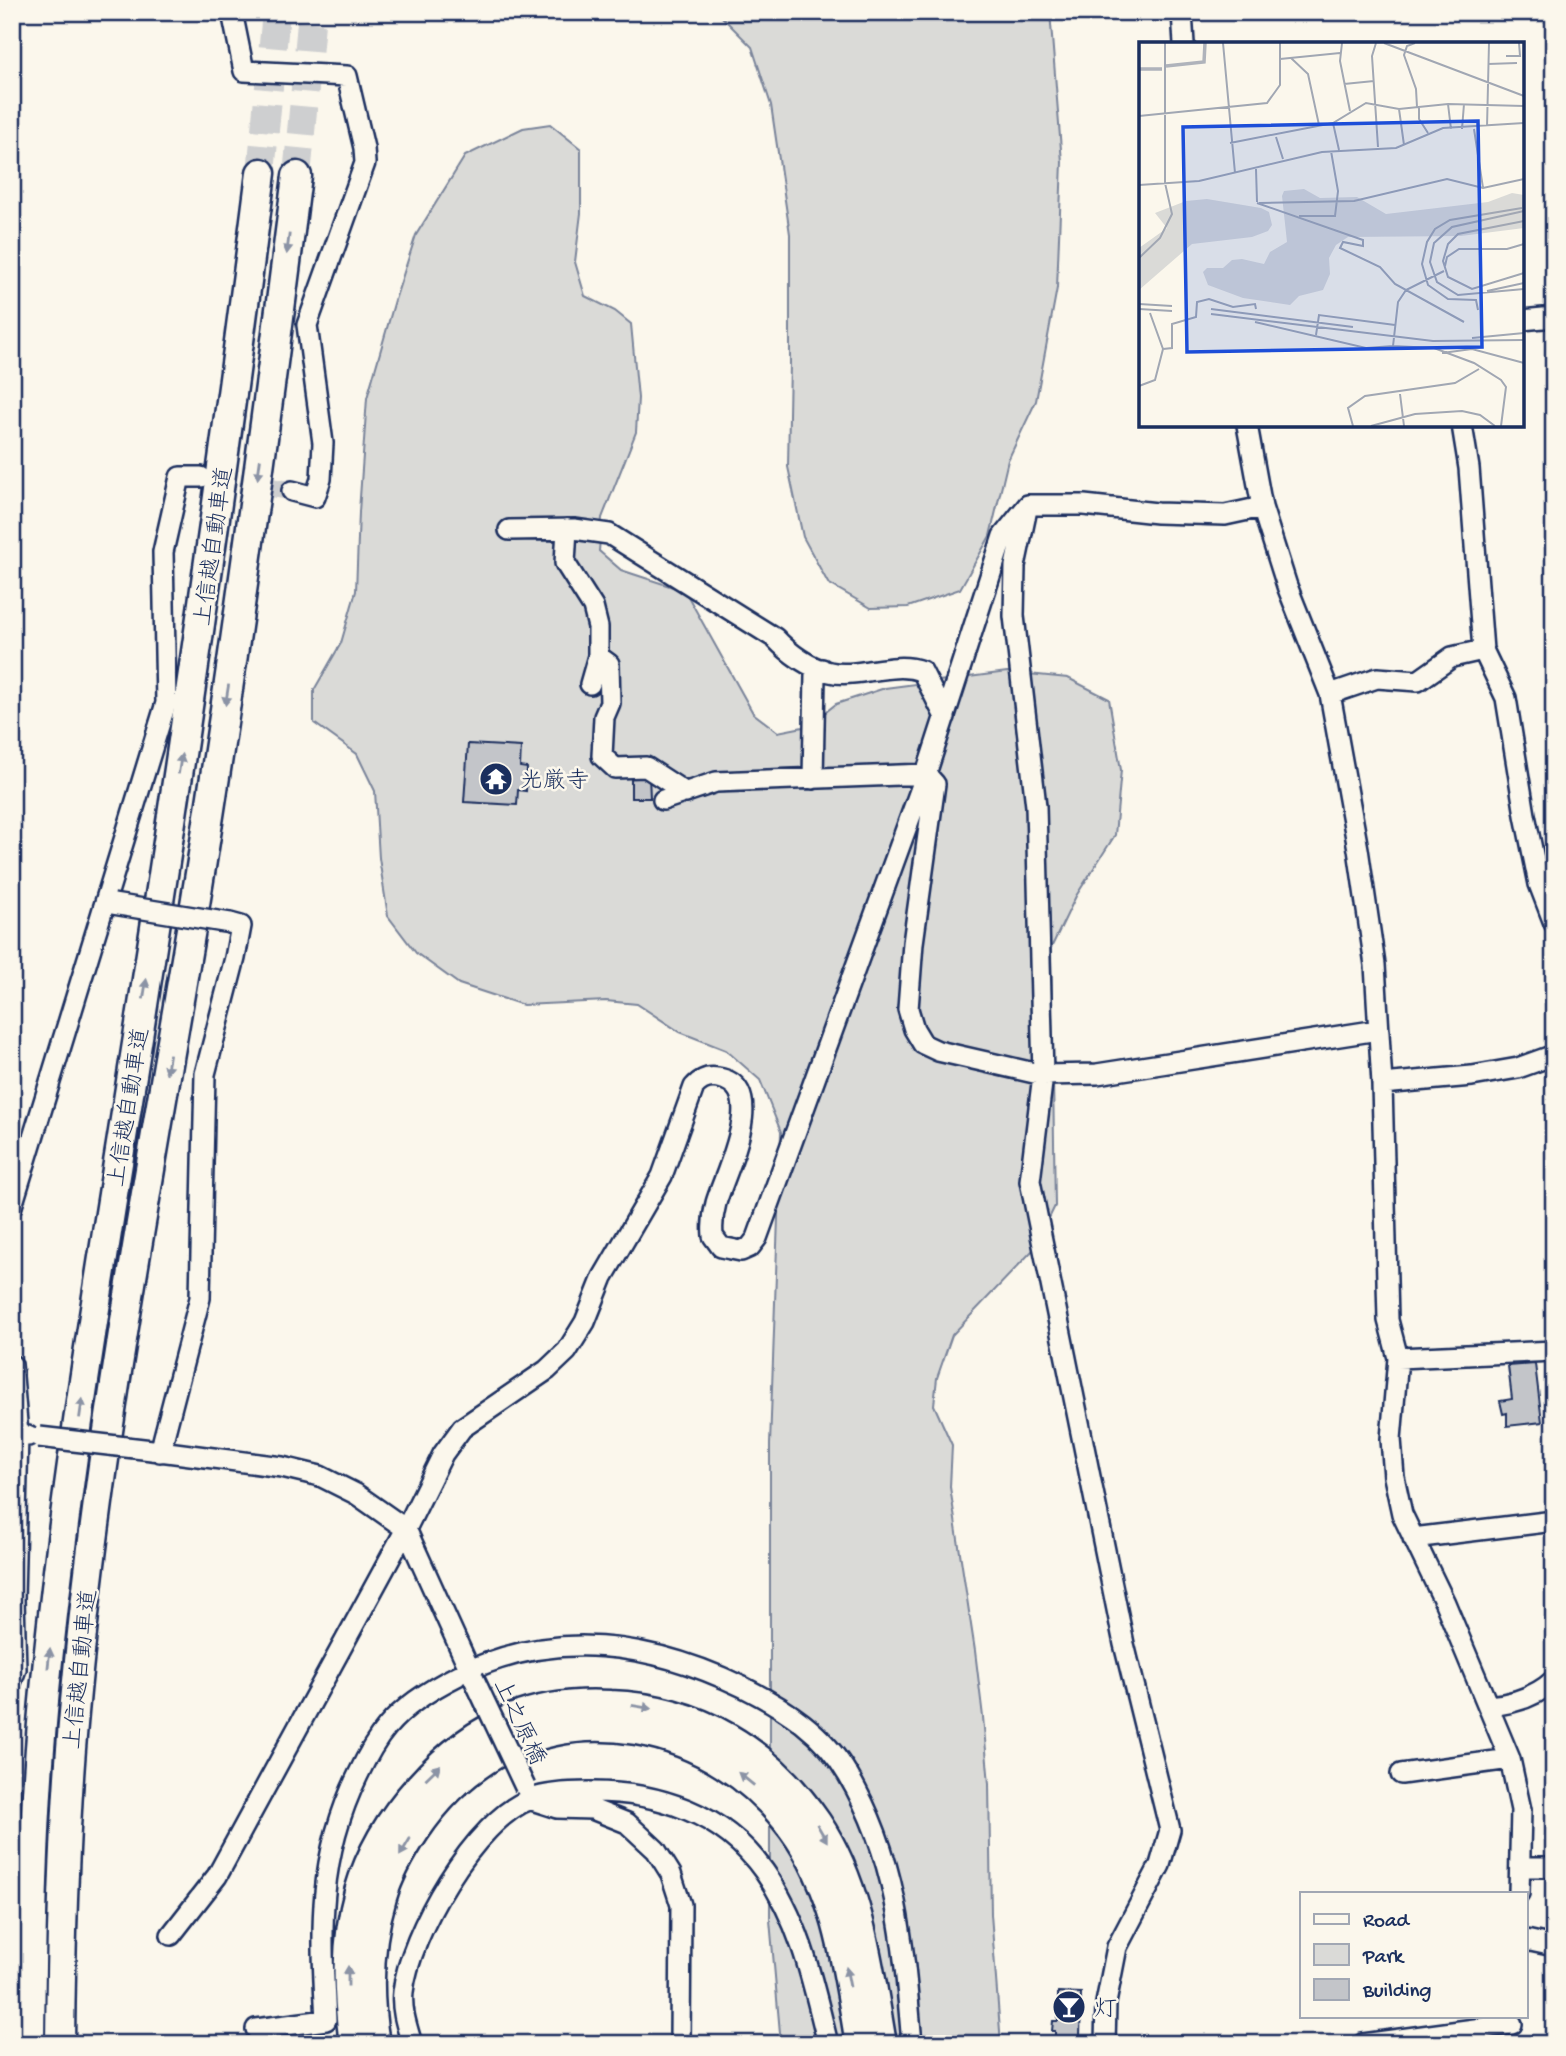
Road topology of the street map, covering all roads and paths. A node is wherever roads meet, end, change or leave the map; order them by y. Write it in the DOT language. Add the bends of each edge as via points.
graph roads {
  1 [pos="232,12"];
  2 [pos="1182,12"];
  3 [pos="1184,42"];
  4 [pos="261,173"];
  5 [pos="296,176"];
  6 [pos="1554,317"];
  7 [pos="1524,320"];
  8 [pos="1247,427"];
  9 [pos="1462,427"];
  10 [pos="201,477"];
  11 [pos="292,491"];
  12 [pos="1028,505"];
  13 [pos="1262,507"];
  14 [pos="567,529"];
  15 [pos="509,530"];
  16 [pos="1483,650"];
  17 [pos="598,656"];
  18 [pos="822,669"];
  19 [pos="590,684"];
  20 [pos="1329,694"];
  21 [pos="946,717"];
  22 [pos="926,774"];
  23 [pos="813,779"];
  24 [pos="686,793"];
  25 [pos="663,800"];
  26 [pos="108,903"];
  27 [pos="1554,923"];
  28 [pos="1378,1030"];
  29 [pos="1554,1055"];
  30 [pos="1043,1075"];
  31 [pos="1382,1084"];
  32 [pos="12,1206"];
  33 [pos="1554,1351"];
  34 [pos="1398,1358"];
  35 [pos="12,1365"];
  36 [pos="18,1434"];
  37 [pos="156,1451"];
  38 [pos="1554,1521"];
  39 [pos="406,1530"];
  40 [pos="1413,1538"];
  41 [pos="471,1673"];
  42 [pos="12,1680"];
  43 [pos="1554,1680"];
  44 [pos="1488,1706"];
  45 [pos="43,1713"];
  46 [pos="1510,1759"];
  47 [pos="1401,1774"];
  48 [pos="528,1793"];
  49 [pos="1520,1867"];
  50 [pos="1554,1867"];
  51 [pos="1519,1892"];
  52 [pos="171,1935"];
  53 [pos="1528,1940"];
  54 [pos="1554,1946"];
  55 [pos="1513,2028"];
  56 [pos="256,2029"];
  57 [pos="19,2044"];
  58 [pos="30,2044"];
  59 [pos="62,2044"];
  60 [pos="354,2044"];
  61 [pos="375,2044"];
  62 [pos="412,2044"];
  63 [pos="680,2044"];
  64 [pos="828,2044"];
  65 [pos="860,2044"];
  66 [pos="882,2044"];
  67 [pos="912,2044"];
  68 [pos="1105,2044"];
  69 [pos="1363,2044"];
  1 -- 11 [label="street" via="244,71 347,76 364,148 365,163 307,325 323,443 321,479 315,497"];
  2 -- 3 [label="street"];
  45 -- 4 [label="highway, 上信越自動車道, one-way" via="72,1466 195,670"];
  5 -- 59 [label="highway, 上信越自動車道, one-way" via="231,666 87,1589 64,1849"];
  6 -- 7 [label="street"];
  8 -- 13 [label="street"];
  9 -- 16 [label="street"];
  10 -- 26 [label="street" via="180,477 163,552 166,704"];
  12 -- 13 [label="street" via="1226,515"];
  12 -- 21 [label="street" via="1003,536"];
  12 -- 30 [label="street" via="1015,566 1014,616 1036,806"];
  13 -- 20 [label="street"];
  14 -- 15 [label="street"];
  14 -- 17 [label="street" via="565,563 593,607"];
  14 -- 18 [label="street" via="609,534 775,638 789,653"];
  16 -- 20 [label="street" via="1452,657 1418,681 1377,678"];
  16 -- 27 [label="street" via="1506,698 1536,873"];
  17 -- 19 [label="street"];
  17 -- 24 [label="street" via="609,664 610,703 604,717 602,756 615,768 646,767"];
  18 -- 21 [label="street" via="830,673 903,667 922,671"];
  18 -- 23 [label="street" via="815,675"];
  20 -- 28 [label="street" via="1364,888"];
  21 -- 22 [label="street"];
  22 -- 23 [label="street"];
  22 -- 30 [label="street" via="935,784 913,943 908,1009 914,1029 923,1044 937,1051"];
  22 -- 39 [label="street" via="757,1238 741,1251 721,1247 713,1236 716,1204 741,1127 743,1098 727,1081 705,1078 694,1087 662,1176 603,1277 567,1351 462,1428 443,1454"];
  23 -- 24 [label="street" via="716,782"];
  24 -- 25 [label="street"];
  26 -- 32 [label="street"];
  26 -- 37 [label="street, bridge" via="241,926 205,1074 200,1298"];
  28 -- 30 [label="street" via="1097,1074"];
  28 -- 31 [label="street"];
  29 -- 31 [label="street" via="1484,1074"];
  30 -- 68 [label="street" via="1030,1181 1124,1644 1170,1830 1160,1865 1117,1947 1106,2003"];
  31 -- 34 [label="street" via="1388,1320"];
  33 -- 34 [label="street"];
  34 -- 40 [label="street" via="1391,1439 1394,1477"];
  35 -- 36 [label="street"];
  36 -- 37 [label="street, bridge"];
  36 -- 42 [label="street" via="16,1669"];
  37 -- 39 [label="street" via="320,1476 356,1494"];
  38 -- 40 [label="street"];
  39 -- 41 [label="street, 上之原橋"];
  39 -- 52 [label="street" via="217,1876"];
  40 -- 44 [label="street"];
  41 -- 48 [label="street, 上之原橋, bridge"];
  41 -- 56 [label="street" via="436,1686 386,1727 352,1787 328,1861 323,1901 326,2020"];
  41 -- 67 [label="street" via="512,1654 549,1647 618,1646 688,1664 799,1719 826,1744 848,1774 882,1849 903,1937"];
  43 -- 44 [label="street" via="1524,1698"];
  44 -- 46 [label="street"];
  45 -- 57 [label="highway" via="28,1835"];
  45 -- 58 [label="highway, 上信越自動車道" via="34,1844"];
  46 -- 47 [label="street"];
  46 -- 49 [label="street" via="1521,1810"];
  48 -- 62 [label="street" via="473,1848 422,1929 402,1994"];
  48 -- 63 [label="street" via="557,1808 592,1809 627,1823 666,1866 681,1905"];
  48 -- 64 [label="street" via="636,1794 680,1806 746,1849 784,1902 799,1935"];
  49 -- 50 [label="street"];
  49 -- 51 [label="street"];
  53 -- 54 [label="street"];
  55 -- 69 [label="street"];
  60 -- 66 [label="highway, one-way" via="348,1990 352,1924 372,1859 408,1798 456,1752 510,1719 557,1707 598,1704 663,1710 724,1735 778,1775 799,1799 824,1836 848,1888 867,1955"];
  65 -- 61 [label="highway, one-way" via="845,1960 825,1890 794,1830 775,1807 731,1768 681,1742 654,1733 597,1727 539,1735 501,1750 465,1774 424,1817 393,1868 375,1926 370,1985"];
}
